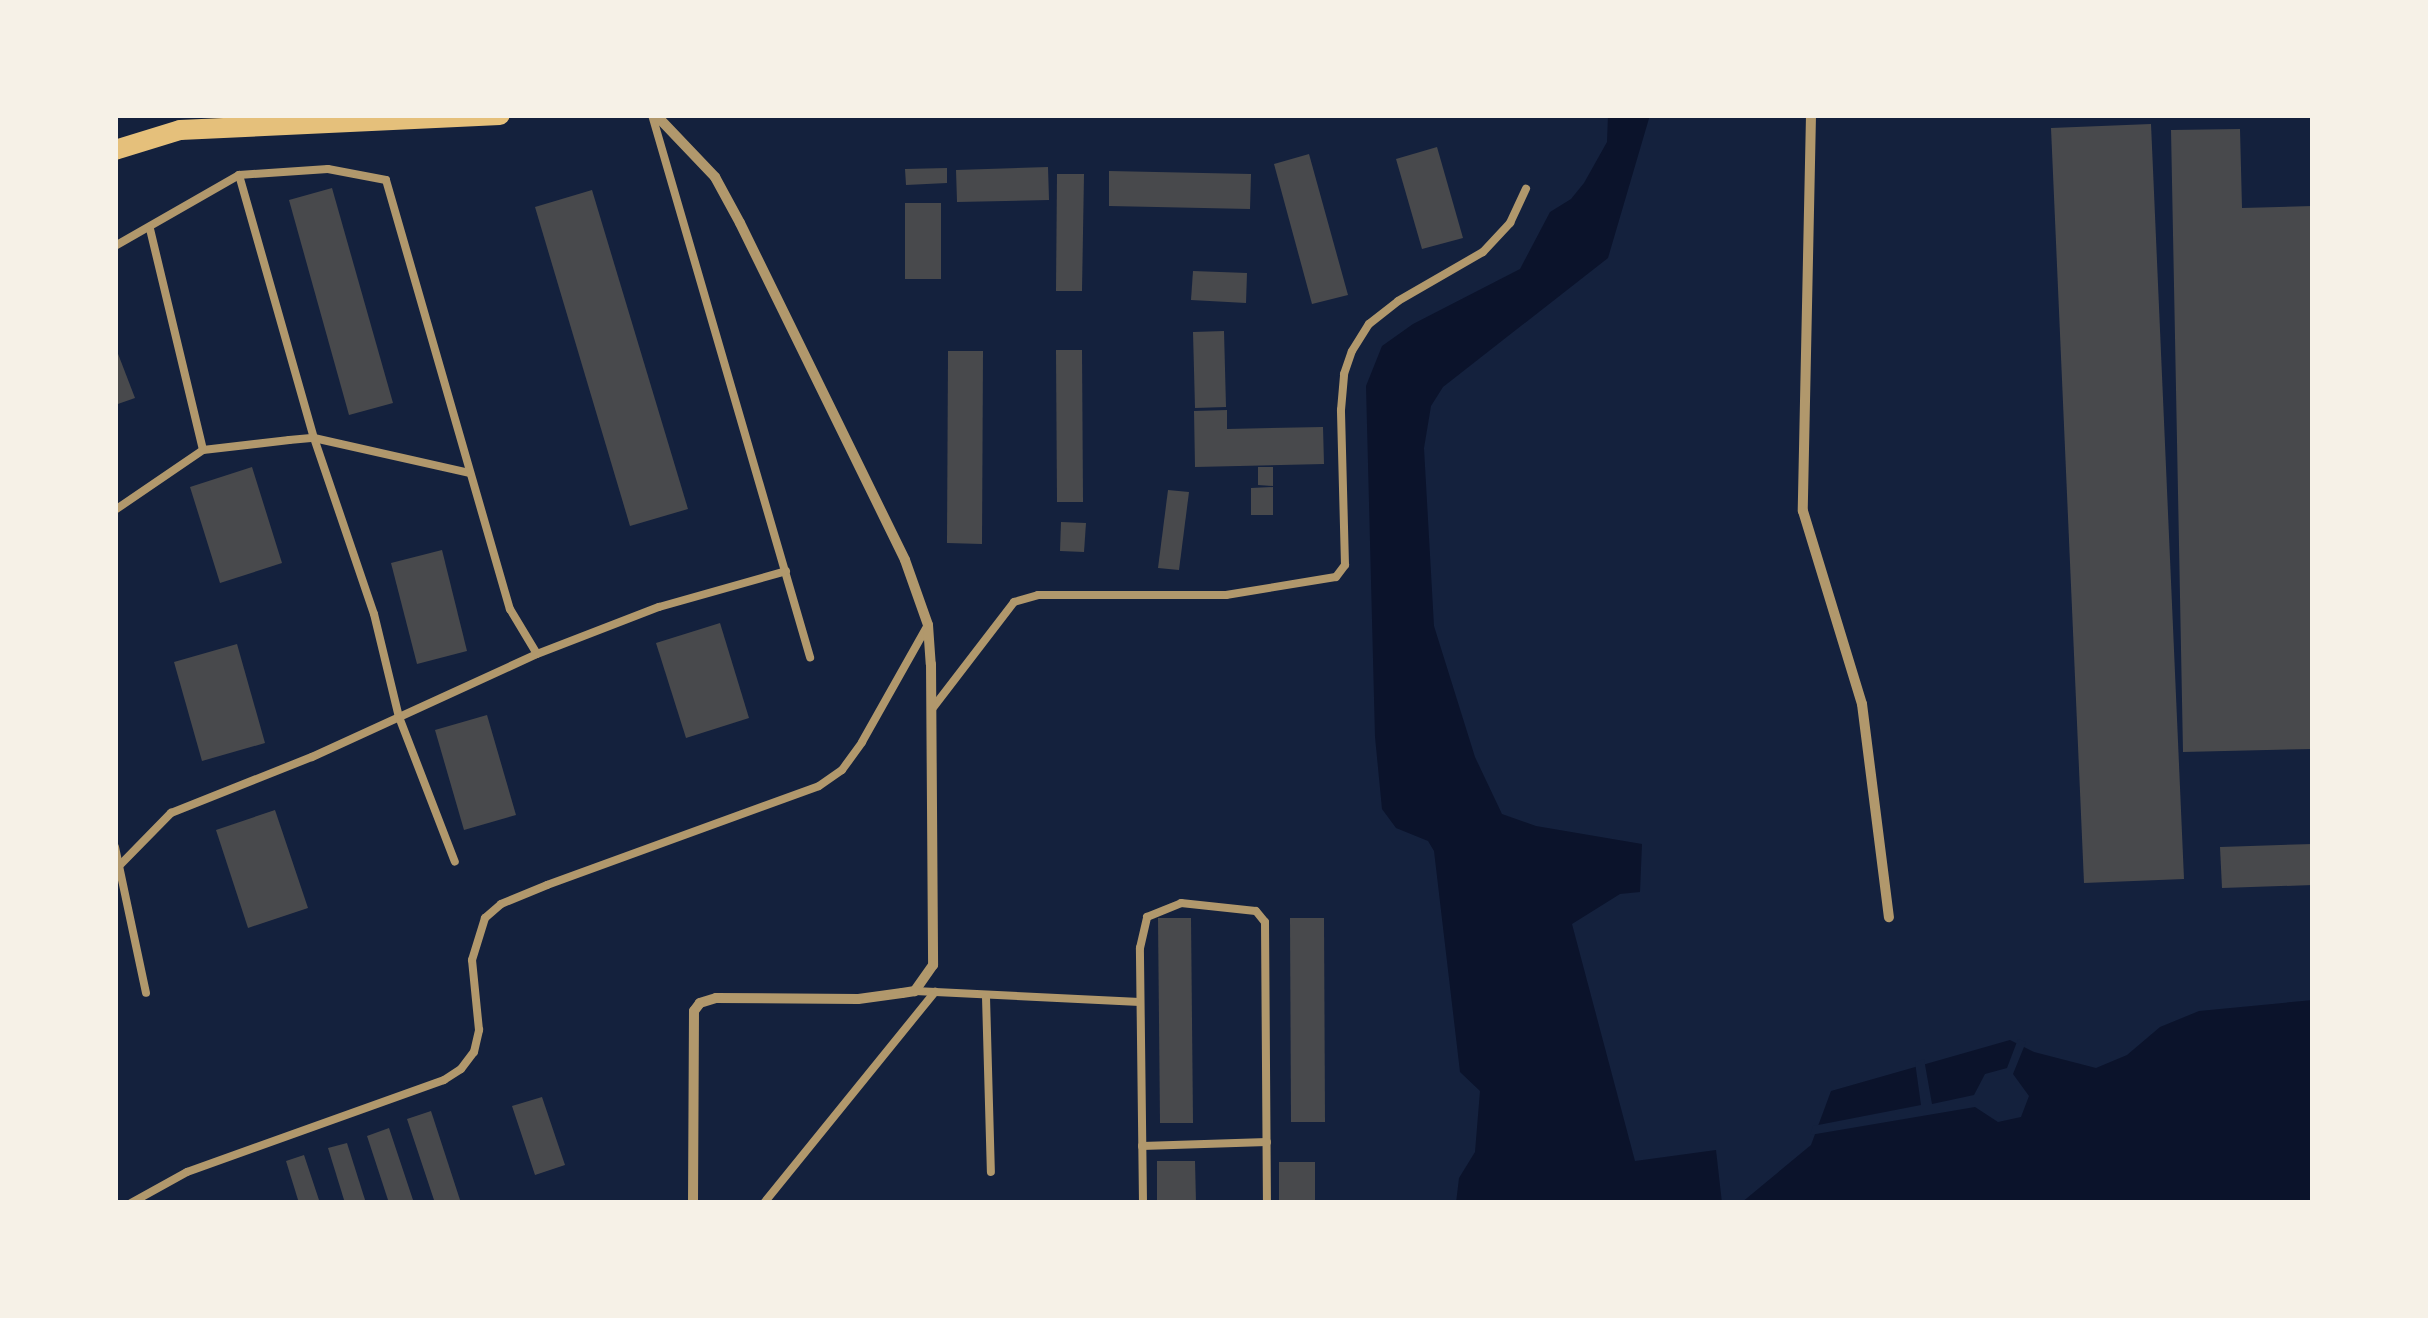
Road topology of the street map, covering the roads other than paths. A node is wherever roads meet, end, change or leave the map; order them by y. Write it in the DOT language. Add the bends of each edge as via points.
graph roads {
  1 [pos="500,115"];
  2 [pos="654,115"];
  3 [pos="1811,115"];
  4 [pos="115,150"];
  5 [pos="238,174"];
  6 [pos="1526,188"];
  7 [pos="150,229"];
  8 [pos="115,246"];
  9 [pos="314,438"];
  10 [pos="203,450"];
  11 [pos="469,473"];
  12 [pos="115,510"];
  13 [pos="786,571"];
  14 [pos="928,625"];
  15 [pos="537,654"];
  16 [pos="810,658"];
  17 [pos="932,709"];
  18 [pos="399,717"];
  19 [pos="115,846"];
  20 [pos="455,862"];
  21 [pos="120,865"];
  22 [pos="1889,916"];
  23 [pos="915,991"];
  24 [pos="935,992"];
  25 [pos="146,993"];
  26 [pos="986,996"];
  27 [pos="1140,1002"];
  28 [pos="1267,1142"];
  29 [pos="1142,1146"];
  30 [pos="991,1172"];
  31 [pos="160,1189"];
  32 [pos="131,1203"];
  33 [pos="164,1203"];
  34 [pos="693,1203"];
  35 [pos="764,1203"];
  36 [pos="1143,1203"];
  37 [pos="1267,1203"];
  1 -- 4 [label="main road" via="180,130"];
  2 -- 13 [label="lane"];
  2 -- 14 [label="street" via="715,177 740,223 905,560"];
  3 -- 22 [label="street" via="1804,511 1862,704"];
  5 -- 7 [label="lane"];
  5 -- 9 [label="lane"];
  5 -- 11 [label="lane" via="328,169 386,180"];
  6 -- 17 [label="lane" via="1510,223 1483,252 1398,300 1369,324 1352,351 1342,410 1345,565 1336,576 1226,594 1038,596 1014,602"];
  7 -- 8 [label="lane"];
  7 -- 10 [label="lane"];
  9 -- 10 [label="lane"];
  9 -- 11 [label="lane"];
  9 -- 18 [label="lane" via="374,614"];
  10 -- 12 [label="lane"];
  11 -- 15 [label="lane" via="510,608"];
  13 -- 15 [label="lane" via="659,607"];
  13 -- 16 [label="lane"];
  14 -- 17 [label="street"];
  14 -- 31 [label="lane" via="862,742 820,786 546,886 485,918 472,960 480,1030 461,1069 187,1172"];
  15 -- 18 [label="lane"];
  17 -- 23 [label="street" via="933,965"];
  18 -- 20 [label="lane"];
  18 -- 21 [label="lane" via="170,813"];
  19 -- 21 [label="lane"];
  21 -- 25 [label="lane"];
  23 -- 24 [label="lane"];
  23 -- 34 [label="street" via="700,1003 694,1011"];
  24 -- 26 [label="lane"];
  24 -- 35 [label="lane"];
  26 -- 27 [label="lane"];
  26 -- 30 [label="lane"];
  27 -- 28 [label="lane" via="1147,917 1182,903 1256,911 1265,922 1266,941"];
  27 -- 29 [label="lane"];
  28 -- 29 [label="lane"];
  28 -- 37 [label="lane"];
  29 -- 36 [label="lane"];
  31 -- 32 [label="lane"];
  31 -- 33 [label="lane"];
}
